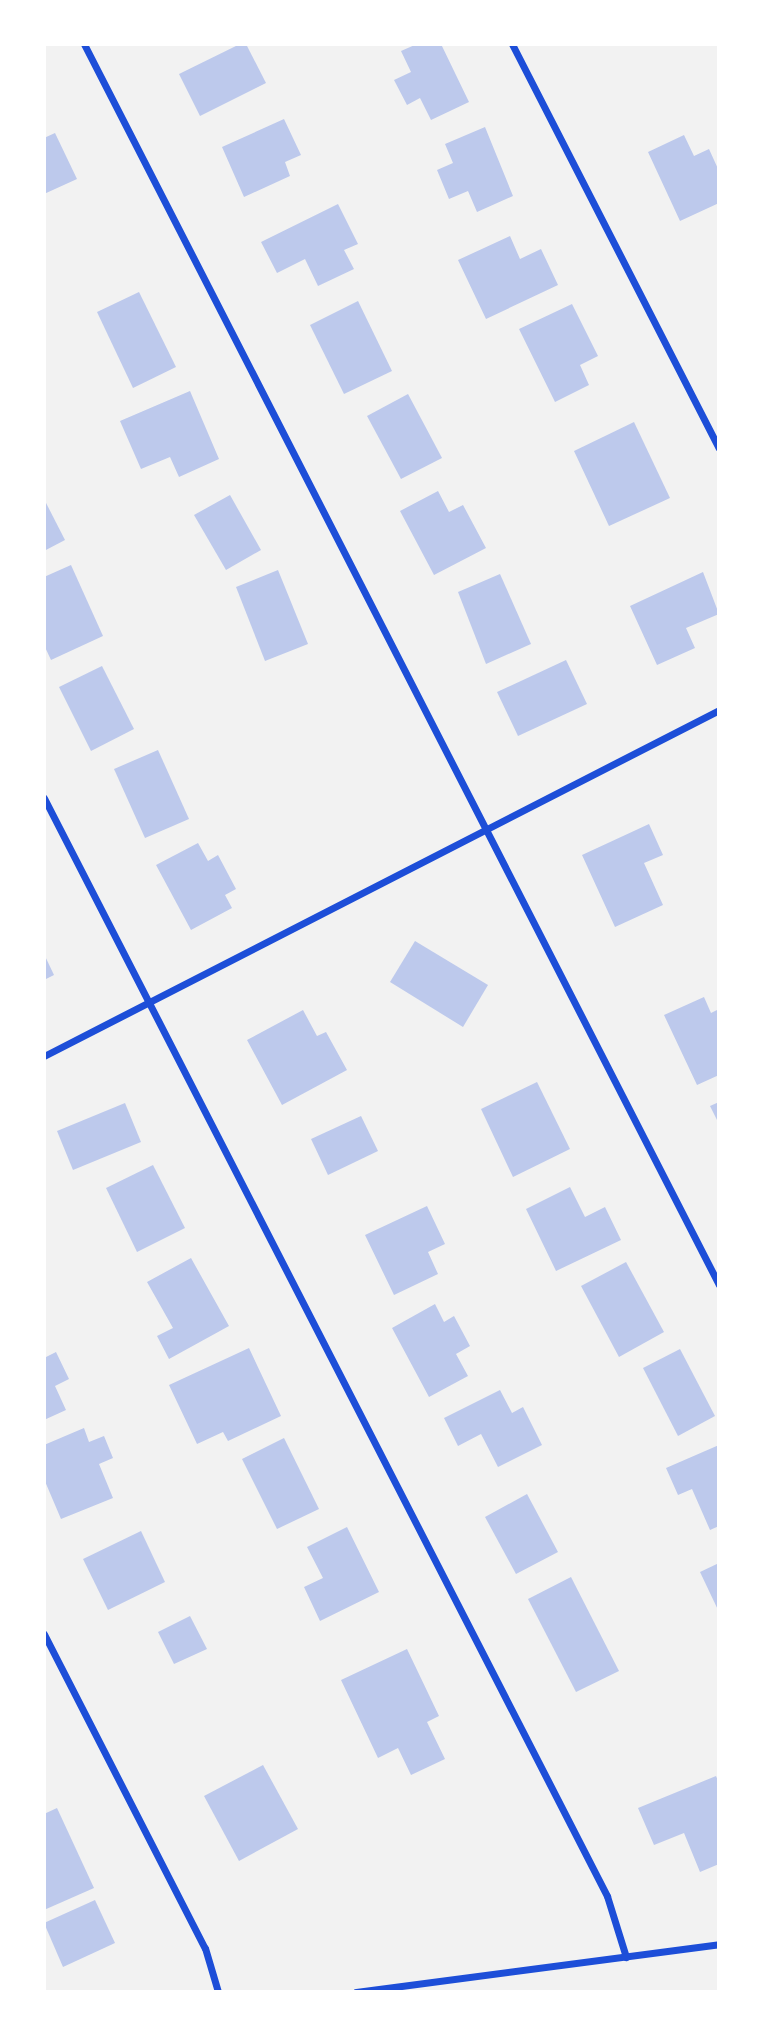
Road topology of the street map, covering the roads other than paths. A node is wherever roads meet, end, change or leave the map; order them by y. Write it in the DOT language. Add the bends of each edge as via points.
graph roads {
  1 [pos="84,44"];
  2 [pos="512,44"];
  3 [pos="719,447"];
  4 [pos="719,710"];
  5 [pos="44,798"];
  6 [pos="486,829"];
  7 [pos="148,1002"];
  8 [pos="44,1056"];
  9 [pos="719,1285"];
  10 [pos="44,1634"];
  11 [pos="719,1944"];
  12 [pos="626,1957"];
  13 [pos="218,1992"];
  14 [pos="356,1992"];
  1 -- 6 [label="street"];
  2 -- 3 [label="street"];
  4 -- 6 [label="street"];
  5 -- 7 [label="street"];
  6 -- 7 [label="street"];
  6 -- 9 [label="street"];
  7 -- 8 [label="street"];
  7 -- 12 [label="street" via="607,1896"];
  10 -- 13 [label="street" via="205,1948"];
  11 -- 12 [label="street"];
  12 -- 14 [label="street"];
}
